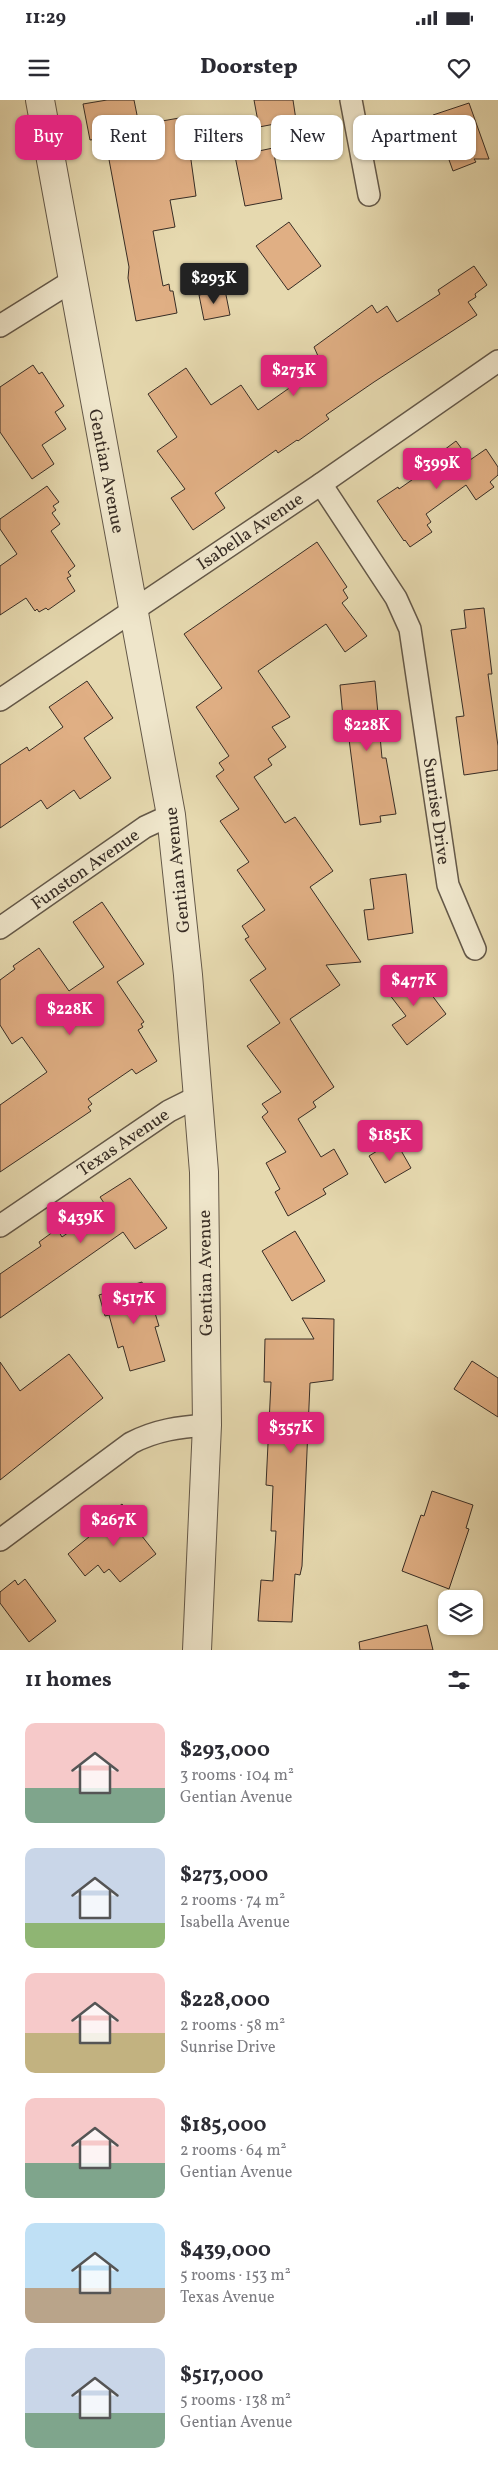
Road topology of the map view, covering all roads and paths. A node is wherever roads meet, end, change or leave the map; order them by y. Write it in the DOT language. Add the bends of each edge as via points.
graph roads {
  1 [pos="40,100"];
  2 [pos="351,100"];
  3 [pos="369,195"];
  4 [pos="72,281"];
  5 [pos="0,326"];
  6 [pos="498,361"];
  7 [pos="321,484"];
  8 [pos="133,609"];
  9 [pos="0,700"];
  10 [pos="171,814"];
  11 [pos="0,928"];
  12 [pos="475,949"];
  13 [pos="199,1096"];
  14 [pos="0,1226"];
  15 [pos="207,1425"];
  16 [pos="0,1540"];
  17 [pos="197,1650"];
  1 -- 4 [label="street, Gentian Avenue"];
  2 -- 3 [label="street"];
  4 -- 5 [label="street"];
  4 -- 8 [label="street, Gentian Avenue"];
  6 -- 7 [label="street, Isabella Avenue"];
  7 -- 8 [label="street, Isabella Avenue"];
  7 -- 12 [label="street, Sunrise Drive" via="396,598 410,628 448,885"];
  8 -- 9 [label="street, Isabella Avenue"];
  8 -- 10 [label="street, Gentian Avenue"];
  10 -- 11 [label="street, Funston Avenue" via="145,827"];
  10 -- 13 [label="street, Gentian Avenue"];
  13 -- 14 [label="street, Texas Avenue" via="169,1110"];
  13 -- 15 [label="street, Gentian Avenue" via="204,1172"];
  15 -- 16 [label="street" via="175,1427 131,1443"];
  15 -- 17 [label="street, Gentian Avenue"];
}
